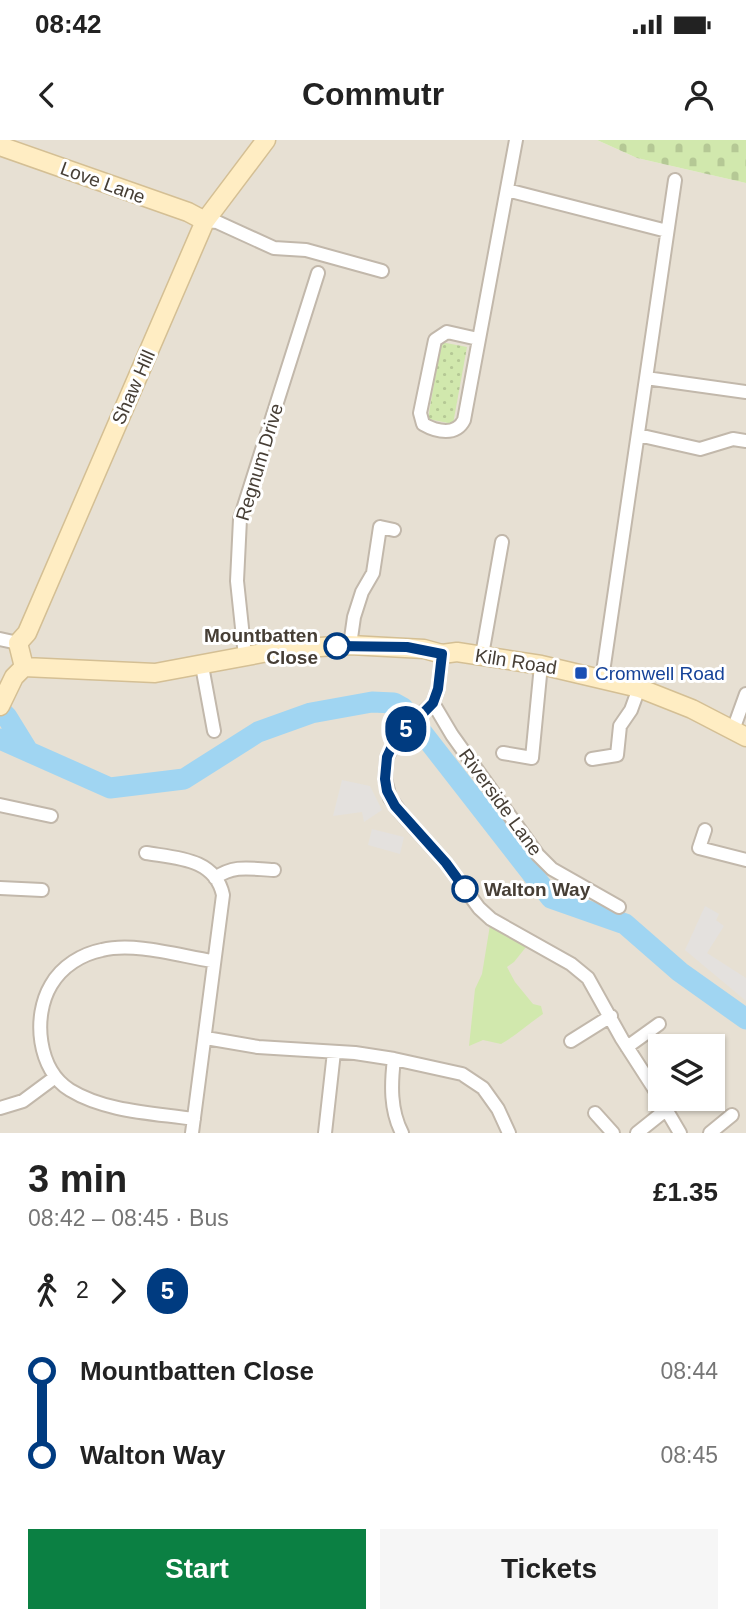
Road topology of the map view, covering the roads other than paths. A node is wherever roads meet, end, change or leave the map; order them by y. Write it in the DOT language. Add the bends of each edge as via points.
graph roads {
  1 [pos="266,140"];
  2 [pos="516,140"];
  3 [pos="10,145"];
  4 [pos="675,180"];
  5 [pos="507,190"];
  6 [pos="205,221"];
  7 [pos="667,231"];
  8 [pos="383,271"];
  9 [pos="318,273"];
  10 [pos="478,339"];
  11 [pos="646,377"];
  12 [pos="746,392"];
  13 [pos="638,435"];
  14 [pos="746,441"];
  15 [pos="394,530"];
  16 [pos="502,542"];
  17 [pos="9,641"];
  18 [pos="350,645"];
  19 [pos="442,654"];
  20 [pos="482,655"];
  21 [pos="245,656"];
  22 [pos="541,665"];
  23 [pos="202,666"];
  24 [pos="24,667"];
  25 [pos="601,678"];
  26 [pos="639,688"];
  27 [pos="746,694"];
  28 [pos="2,702"];
  29 [pos="431,706"];
  30 [pos="214,731"];
  31 [pos="739,733"];
  32 [pos="503,753"];
  33 [pos="592,759"];
  34 [pos="0,805"];
  35 [pos="51,816"];
  36 [pos="705,830"];
  37 [pos="146,853"];
  38 [pos="746,860"];
  39 [pos="274,870"];
  40 [pos="215,878"];
  41 [pos="0,888"];
  42 [pos="42,890"];
  43 [pos="620,907"];
  44 [pos="213,961"];
  45 [pos="611,1016"];
  46 [pos="659,1024"];
  47 [pos="206,1038"];
  48 [pos="571,1041"];
  49 [pos="627,1047"];
  50 [pos="334,1052"];
  51 [pos="394,1059"];
  52 [pos="54,1078"];
  53 [pos="648,1080"];
  54 [pos="0,1108"];
  55 [pos="654,1111"];
  56 [pos="667,1111"];
  57 [pos="595,1113"];
  58 [pos="732,1115"];
  59 [pos="194,1119"];
  60 [pos="192,1133"];
  61 [pos="325,1133"];
  62 [pos="402,1133"];
  63 [pos="509,1133"];
  64 [pos="613,1133"];
  65 [pos="636,1133"];
  66 [pos="680,1133"];
  67 [pos="710,1133"];
  1 -- 6 [label="street, Shaw Hill"];
  2 -- 5 [label="street"];
  3 -- 6 [label="street, Love Lane"];
  4 -- 7 [label="street"];
  5 -- 7 [label="street"];
  5 -- 10 [label="street"];
  6 -- 8 [label="street" via="274,248 306,250"];
  6 -- 17 [label="street, Shaw Hill" via="27,633"];
  7 -- 11 [label="street"];
  9 -- 21 [label="street, Regnum Drive" via="240,519 237,581"];
  10 -- 10 [label="street" via="447,332 435,340 420,413 429,428 451,431 461,426"];
  11 -- 12 [label="street"];
  11 -- 13 [label="street"];
  13 -- 14 [label="street" via="700,449 733,439"];
  13 -- 25 [label="street"];
  15 -- 18 [label="street" via="380,527 379,575 362,592"];
  16 -- 20 [label="street"];
  17 -- 24 [label="street"];
  18 -- 19 [label="street, Kiln Road"];
  18 -- 21 [label="street, Kiln Road"];
  19 -- 20 [label="street, Kiln Road"];
  19 -- 29 [label="street"];
  20 -- 22 [label="street, Kiln Road"];
  21 -- 23 [label="street, Kiln Road"];
  22 -- 25 [label="street, Kiln Road"];
  22 -- 32 [label="street" via="532,758"];
  23 -- 24 [label="street, Kiln Road" via="155,673"];
  23 -- 30 [label="street"];
  24 -- 28 [label="street"];
  25 -- 26 [label="street, Kiln Road"];
  26 -- 31 [label="street, Kiln Road"];
  26 -- 33 [label="street" via="620,726 617,755"];
  27 -- 31 [label="street"];
  29 -- 43 [label="street, Riverside Lane" via="538,855 552,869"];
  29 -- 45 [label="street" via="393,744 386,784 395,806 484,913 582,972"];
  34 -- 35 [label="street"];
  36 -- 38 [label="street" via="699,848"];
  37 -- 40 [label="street" via="189,859"];
  39 -- 40 [label="street" via="256,863 228,869"];
  40 -- 44 [label="street" via="223,895"];
  41 -- 42 [label="street"];
  44 -- 47 [label="street"];
  44 -- 52 [label="street" via="127,947 81,956 50,986 43,1013 41,1044"];
  45 -- 48 [label="street"];
  45 -- 49 [label="street"];
  46 -- 49 [label="street"];
  47 -- 50 [label="street"];
  47 -- 59 [label="street"];
  49 -- 53 [label="street"];
  50 -- 51 [label="street"];
  50 -- 61 [label="street"];
  51 -- 62 [label="street" via="391,1094"];
  51 -- 63 [label="street" via="462,1074 482,1088"];
  52 -- 54 [label="street" via="23,1101"];
  52 -- 59 [label="street" via="71,1091 108,1106"];
  55 -- 65 [label="street"];
  56 -- 66 [label="street"];
  57 -- 64 [label="street"];
  58 -- 67 [label="street"];
  59 -- 60 [label="street"];
}
